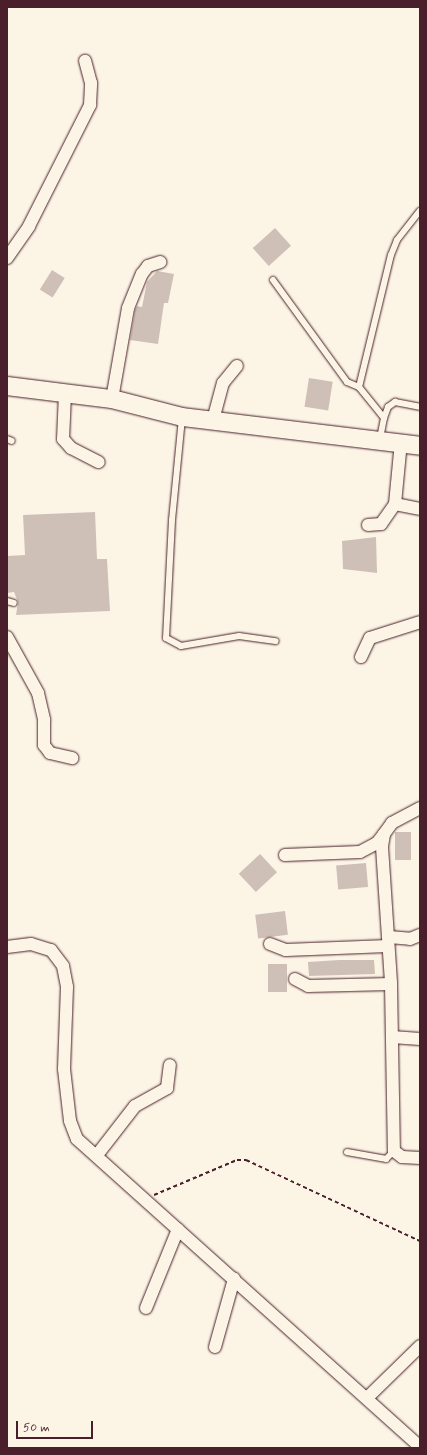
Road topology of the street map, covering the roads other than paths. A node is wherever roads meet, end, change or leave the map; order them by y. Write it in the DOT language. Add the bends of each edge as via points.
graph roads {
  1 [pos="85,61"];
  2 [pos="420,211"];
  3 [pos="7,258"];
  4 [pos="160,262"];
  5 [pos="273,280"];
  6 [pos="237,366"];
  7 [pos="7,386"];
  8 [pos="359,387"];
  9 [pos="65,394"];
  10 [pos="112,399"];
  11 [pos="420,407"];
  12 [pos="182,417"];
  13 [pos="384,418"];
  14 [pos="213,420"];
  15 [pos="380,439"];
  16 [pos="400,442"];
  17 [pos="420,446"];
  18 [pos="99,462"];
  19 [pos="395,504"];
  20 [pos="420,509"];
  21 [pos="368,525"];
  22 [pos="7,601"];
  23 [pos="14,603"];
  24 [pos="420,622"];
  25 [pos="7,638"];
  26 [pos="276,641"];
  27 [pos="11,650"];
  28 [pos="361,657"];
  29 [pos="72,758"];
  30 [pos="420,808"];
  31 [pos="384,834"];
  32 [pos="285,855"];
  33 [pos="420,935"];
  34 [pos="388,941"];
  35 [pos="270,944"];
  36 [pos="7,947"];
  37 [pos="295,980"];
  38 [pos="391,984"];
  39 [pos="392,1037"];
  40 [pos="420,1040"];
  41 [pos="170,1065"];
  42 [pos="394,1151"];
  43 [pos="347,1152"];
  44 [pos="97,1155"];
  45 [pos="420,1158"];
  46 [pos="178,1228"];
  47 [pos="234,1279"];
  48 [pos="146,1308"];
  49 [pos="420,1346"];
  50 [pos="215,1347"];
  51 [pos="368,1397"];
  52 [pos="420,1447"];
  1 -- 3 [label="street" via="91,83 90,105 29,226"];
  2 -- 8 [label="lane" via="397,240 391,255"];
  4 -- 10 [label="street" via="148,266 142,274 128,308"];
  5 -- 8 [label="lane" via="347,382"];
  6 -- 14 [label="street" via="223,383"];
  7 -- 9 [label="main road"];
  8 -- 13 [label="lane"];
  9 -- 10 [label="main road"];
  9 -- 18 [label="street" via="63,439 71,448"];
  10 -- 12 [label="main road"];
  11 -- 13 [label="lane" via="395,402 388,407"];
  12 -- 14 [label="main road"];
  12 -- 26 [label="lane" via="171,528 166,638 181,646 239,636"];
  13 -- 15 [label="lane"];
  14 -- 15 [label="main road"];
  15 -- 16 [label="main road"];
  16 -- 17 [label="main road"];
  16 -- 19 [label="street"];
  19 -- 20 [label="street"];
  19 -- 21 [label="street" via="381,524"];
  22 -- 23 [label="lane"];
  24 -- 28 [label="street" via="370,638"];
  25 -- 27 [label="street"];
  27 -- 29 [label="street" via="38,693 44,720 44,745 50,753"];
  30 -- 31 [label="street" via="392,823"];
  31 -- 32 [label="street" via="373,846 360,852"];
  31 -- 34 [label="street" via="382,864"];
  33 -- 34 [label="street" via="410,939"];
  34 -- 35 [label="street" via="286,950"];
  34 -- 38 [label="street"];
  36 -- 44 [label="street" via="31,944 51,950 63,966 67,987 64,1069 70,1121 77,1139"];
  37 -- 38 [label="street" via="308,986"];
  38 -- 39 [label="street"];
  39 -- 40 [label="street"];
  39 -- 42 [label="street"];
  41 -- 44 [label="street" via="167,1088 135,1106"];
  42 -- 43 [label="lane" via="386,1159"];
  42 -- 45 [label="street" via="398,1156"];
  44 -- 46 [label="street"];
  46 -- 47 [label="street"];
  46 -- 48 [label="street"];
  47 -- 50 [label="street"];
  47 -- 51 [label="street"];
  49 -- 51 [label="street"];
  51 -- 52 [label="street"];
}
